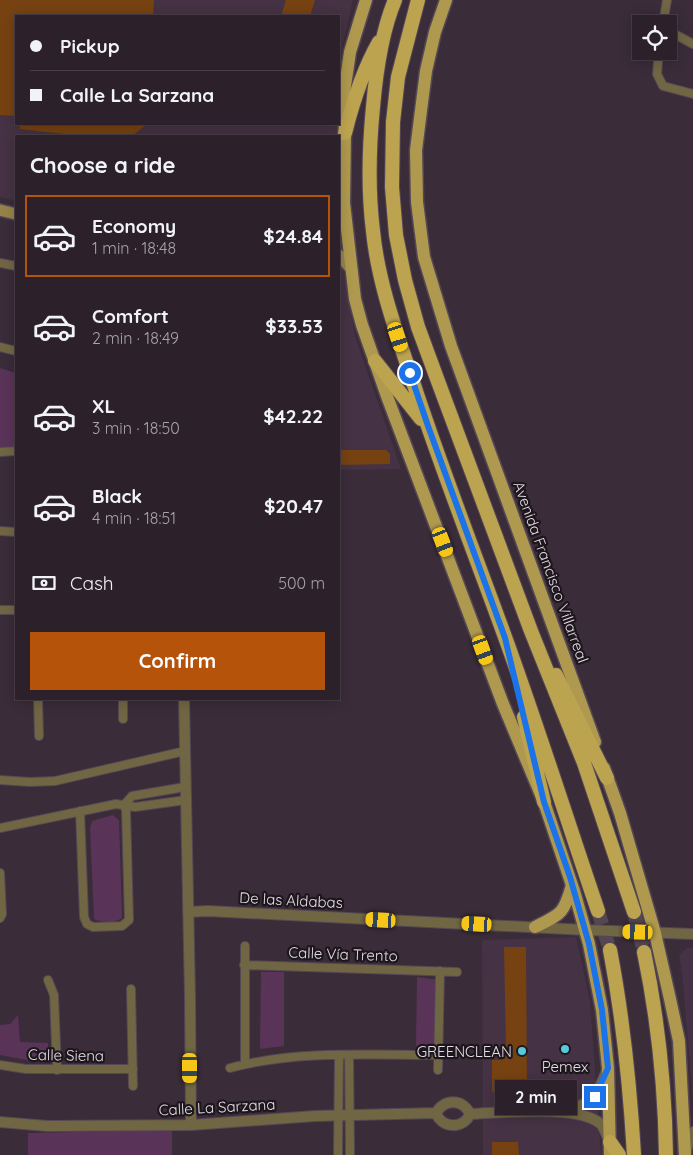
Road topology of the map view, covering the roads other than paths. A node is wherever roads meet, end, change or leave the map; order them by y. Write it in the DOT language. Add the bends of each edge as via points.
graph roads {
  1 [pos="366,0"];
  2 [pos="395,0"];
  3 [pos="418,0"];
  4 [pos="446,0"];
  5 [pos="667,0"];
  6 [pos="664,15"];
  7 [pos="385,30"];
  8 [pos="677,35"];
  9 [pos="693,44"];
  10 [pos="658,60"];
  11 [pos="693,94"];
  12 [pos="345,133"];
  13 [pos="342,206"];
  14 [pos="0,210"];
  15 [pos="15,214"];
  16 [pos="340,256"];
  17 [pos="0,263"];
  18 [pos="15,266"];
  19 [pos="352,270"];
  20 [pos="0,347"];
  21 [pos="15,351"];
  22 [pos="375,361"];
  23 [pos="428,426"];
  24 [pos="15,451"];
  25 [pos="0,452"];
  26 [pos="0,532"];
  27 [pos="15,532"];
  28 [pos="0,610"];
  29 [pos="15,610"];
  30 [pos="531,631"];
  31 [pos="505,638"];
  32 [pos="38,700"];
  33 [pos="123,700"];
  34 [pos="184,700"];
  35 [pos="123,719"];
  36 [pos="39,736"];
  37 [pos="185,751"];
  38 [pos="607,778"];
  39 [pos="0,780"];
  40 [pos="186,787"];
  41 [pos="186,800"];
  42 [pos="544,802"];
  43 [pos="124,805"];
  44 [pos="80,811"];
  45 [pos="0,828"];
  46 [pos="0,873"];
  47 [pos="572,886"];
  48 [pos="188,912"];
  49 [pos="598,912"];
  50 [pos="634,912"];
  51 [pos="0,918"];
  52 [pos="535,927"];
  53 [pos="586,930"];
  54 [pos="655,933"];
  55 [pos="693,934"];
  56 [pos="245,946"];
  57 [pos="610,950"];
  58 [pos="644,952"];
  59 [pos="244,965"];
  60 [pos="440,971"];
  61 [pos="457,972"];
  62 [pos="48,980"];
  63 [pos="131,989"];
  64 [pos="349,1055"];
  65 [pos="440,1055"];
  66 [pos="339,1056"];
  67 [pos="0,1064"];
  68 [pos="245,1064"];
  69 [pos="230,1068"];
  70 [pos="608,1068"];
  71 [pos="133,1069"];
  72 [pos="57,1070"];
  73 [pos="438,1070"];
  74 [pos="133,1086"];
  75 [pos="567,1111"];
  76 [pos="688,1112"];
  77 [pos="436,1113"];
  78 [pos="470,1114"];
  79 [pos="344,1115"];
  80 [pos="0,1122"];
  81 [pos="191,1125"];
  82 [pos="693,1131"];
  83 [pos="610,1149"];
  84 [pos="338,1155"];
  85 [pos="350,1155"];
  86 [pos="619,1155"];
  87 [pos="634,1155"];
  88 [pos="666,1155"];
  89 [pos="685,1155"];
  1 -- 12 [label="main road" via="344,82"];
  2 -- 7 [label="highway"];
  3 -- 30 [label="highway" via="398,78 393,122 392,187 396,235 418,326"];
  4 -- 38 [label="main road, Avenida Francisco Villarreal" via="426,71 416,150 417,202 424,257 451,346"];
  5 -- 6 [label="street"];
  7 -- 12 [label="highway" via="367,63"];
  7 -- 23 [label="highway" via="370,135 373,232 392,319"];
  8 -- 9 [label="street"];
  10 -- 11 [label="street" via="657,74 663,86"];
  12 -- 13 [label="main road"];
  13 -- 19 [label="main road"];
  14 -- 15 [label="main road"];
  16 -- 19 [label="main road"];
  17 -- 18 [label="street"];
  19 -- 22 [label="main road" via="355,299"];
  20 -- 21 [label="street"];
  22 -- 23 [label="highway"];
  22 -- 42 [label="main road" via="503,704"];
  23 -- 31 [label="highway"];
  24 -- 25 [label="street"];
  26 -- 27 [label="street"];
  28 -- 29 [label="street"];
  30 -- 38 [label="highway" via="565,691"];
  30 -- 50 [label="highway" via="584,763"];
  31 -- 42 [label="highway"];
  31 -- 49 [label="highway"];
  32 -- 36 [label="street"];
  33 -- 35 [label="street"];
  34 -- 37 [label="street"];
  37 -- 39 [label="street" via="55,781"];
  37 -- 40 [label="street"];
  38 -- 54 [label="main road, Avenida Francisco Villarreal"];
  40 -- 41 [label="street"];
  40 -- 43 [label="street" via="132,796"];
  41 -- 43 [label="street" via="135,807"];
  41 -- 48 [label="street"];
  42 -- 47 [label="main road"];
  43 -- 44 [label="street"];
  43 -- 44 [label="street" via="129,920 122,926 93,927 84,918"];
  44 -- 45 [label="street"];
  46 -- 51 [label="street"];
  47 -- 52 [label="main road" via="559,915"];
  47 -- 53 [label="main road"];
  48 -- 52 [label="street, De las Aldabas"];
  48 -- 81 [label="street"];
  52 -- 53 [label="street, De las Aldabas"];
  53 -- 54 [label="street, De las Aldabas"];
  53 -- 70 [label="main road" via="600,1001"];
  54 -- 55 [label="street, De las Aldabas"];
  54 -- 76 [label="main road, Avenida Francisco Villarreal" via="679,1041"];
  56 -- 59 [label="street"];
  57 -- 87 [label="highway" via="631,1099"];
  58 -- 88 [label="highway" via="662,1068"];
  59 -- 60 [label="street, Calle Vía Trento"];
  59 -- 68 [label="street"];
  60 -- 61 [label="street, Calle Vía Trento"];
  60 -- 65 [label="street"];
  62 -- 72 [label="street" via="54,995"];
  63 -- 71 [label="street"];
  64 -- 65 [label="street"];
  64 -- 66 [label="street"];
  64 -- 79 [label="street"];
  65 -- 73 [label="street"];
  66 -- 68 [label="street" via="290,1057"];
  66 -- 79 [label="street"];
  67 -- 72 [label="street, Calle Siena"];
  68 -- 69 [label="street"];
  70 -- 75 [label="street" via="595,1097 588,1104"];
  70 -- 83 [label="main road"];
  71 -- 72 [label="street, Calle Siena"];
  71 -- 74 [label="street"];
  75 -- 78 [label="street"];
  75 -- 83 [label="street" via="602,1125"];
  76 -- 89 [label="main road, Avenida Francisco Villarreal"];
  77 -- 78 [label="street, Calle La Sarzana" via="446,1103 456,1102 465,1106"];
  77 -- 78 [label="street" via="442,1122 453,1126 464,1123"];
  77 -- 79 [label="street, Calle La Sarzana"];
  79 -- 81 [label="street, Calle La Sarzana"];
  79 -- 84 [label="street"];
  79 -- 85 [label="street"];
  80 -- 81 [label="street, Calle La Sarzana" via="47,1126"];
  82 -- 89 [label="street"];
  83 -- 86 [label="highway"];
}
